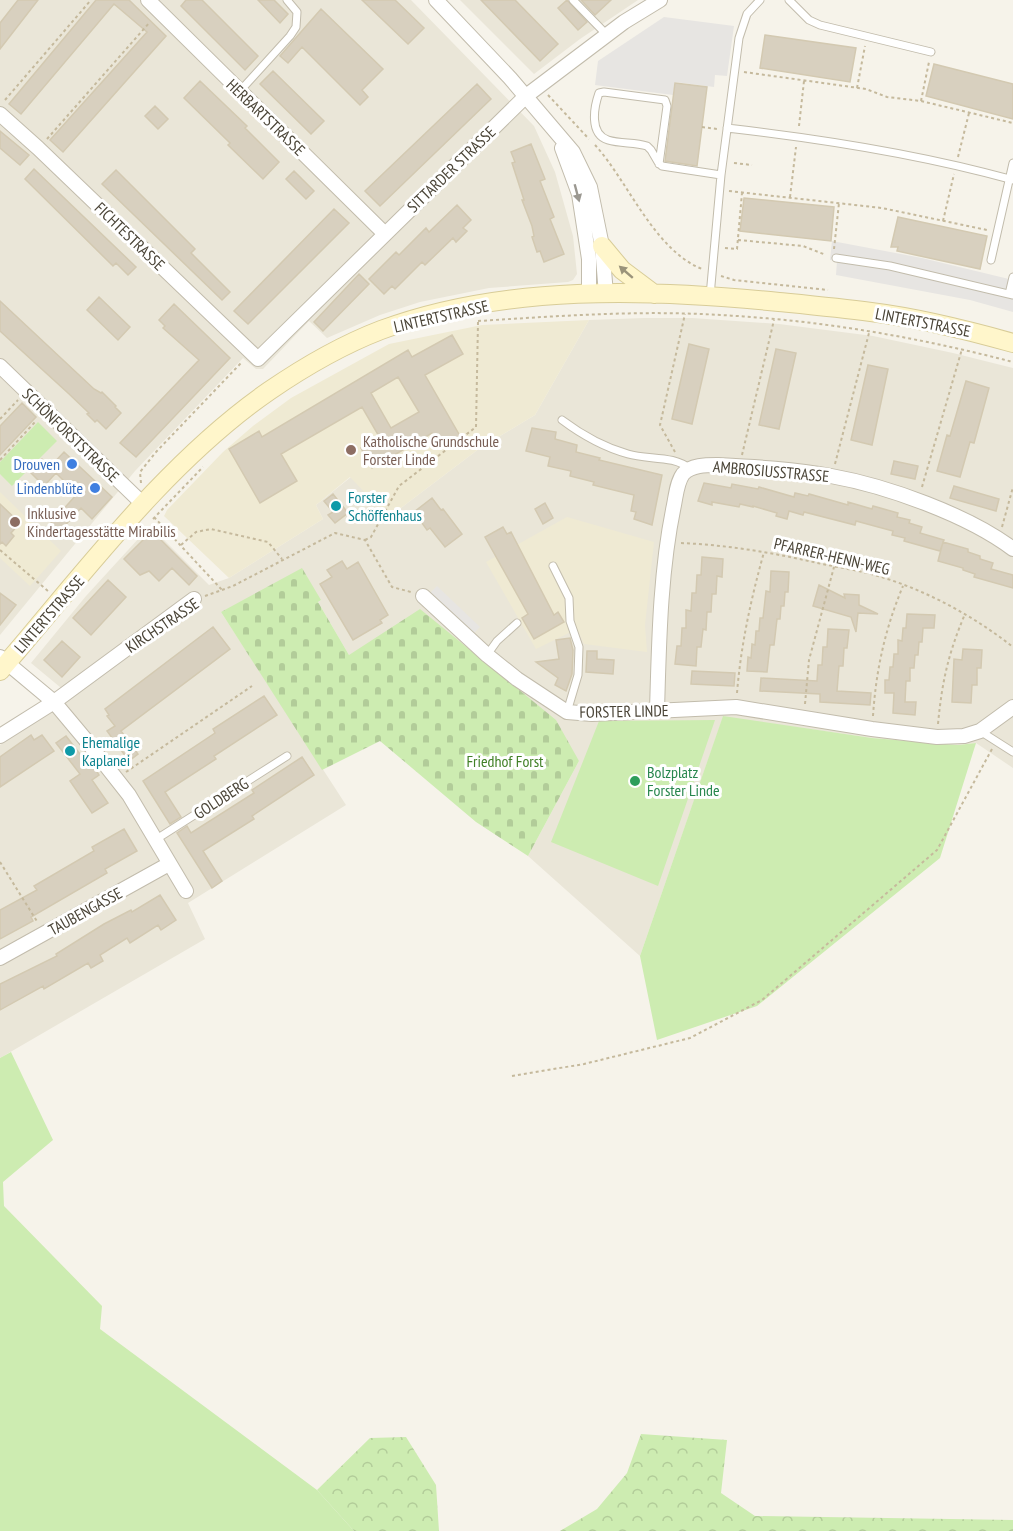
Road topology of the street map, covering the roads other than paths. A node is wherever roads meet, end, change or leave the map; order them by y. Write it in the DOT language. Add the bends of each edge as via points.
graph roads {
  1 [pos="148,0"];
  2 [pos="286,0"];
  3 [pos="436,0"];
  4 [pos="573,0"];
  5 [pos="660,0"];
  6 [pos="760,0"];
  7 [pos="789,0"];
  8 [pos="607,35"];
  9 [pos="931,52"];
  10 [pos="240,92"];
  11 [pos="526,96"];
  12 [pos="0,114"];
  13 [pos="727,129"];
  14 [pos="559,137"];
  15 [pos="1013,163"];
  16 [pos="660,164"];
  17 [pos="721,175"];
  18 [pos="1011,179"];
  19 [pos="384,233"];
  20 [pos="602,246"];
  21 [pos="835,258"];
  22 [pos="991,260"];
  23 [pos="1013,277"];
  24 [pos="598,294"];
  25 [pos="654,294"];
  26 [pos="1011,294"];
  27 [pos="710,296"];
  28 [pos="1013,343"];
  29 [pos="255,355"];
  30 [pos="0,366"];
  31 [pos="562,420"];
  32 [pos="686,465"];
  33 [pos="149,510"];
  34 [pos="1013,549"];
  35 [pos="553,566"];
  36 [pos="423,596"];
  37 [pos="194,599"];
  38 [pos="517,623"];
  39 [pos="487,655"];
  40 [pos="2,664"];
  41 [pos="54,702"];
  42 [pos="1013,707"];
  43 [pos="657,711"];
  44 [pos="567,712"];
  45 [pos="980,731"];
  46 [pos="0,736"];
  47 [pos="1013,752"];
  48 [pos="287,756"];
  49 [pos="156,840"];
  50 [pos="169,864"];
  51 [pos="186,891"];
  52 [pos="0,958"];
  1 -- 10 [label="street, HERBARTSTRASSE"];
  2 -- 10 [label="lane" via="297,12 296,27"];
  3 -- 11 [label="street"];
  4 -- 8 [label="lane"];
  5 -- 8 [label="street, SITTARDER STRASSE"];
  6 -- 13 [label="lane" via="742,25"];
  7 -- 9 [label="lane" via="809,20 820,25"];
  8 -- 11 [label="street, SITTARDER STRASSE"];
  10 -- 19 [label="street, HERBARTSTRASSE"];
  11 -- 14 [label="street"];
  11 -- 19 [label="street, SITTARDER STRASSE"];
  12 -- 29 [label="street, FICHTESTRASSE"];
  13 -- 17 [label="lane"];
  13 -- 18 [label="lane" via="913,156"];
  14 -- 20 [label="street" via="573,152 590,187"];
  14 -- 24 [label="street, one-way" via="579,194"];
  15 -- 18 [label="lane"];
  16 -- 16 [label="lane" via="665,100 599,93 594,122 597,129 606,139 647,146"];
  16 -- 17 [label="lane"];
  17 -- 27 [label="lane"];
  18 -- 22 [label="lane"];
  19 -- 29 [label="street, SITTARDER STRASSE"];
  20 -- 24 [label="street"];
  25 -- 20 [label="main road, one-way" via="622,270"];
  21 -- 26 [label="lane" via="890,266"];
  23 -- 26 [label="lane"];
  24 -- 25 [label="main road, LINTERTSTRASSE"];
  24 -- 33 [label="main road, LINTERTSTRASSE" via="533,298 478,313 423,318 382,330 305,367 223,425"];
  25 -- 27 [label="main road, LINTERTSTRASSE"];
  27 -- 28 [label="main road, LINTERTSTRASSE" via="874,312"];
  30 -- 33 [label="street, SCHÖNFORSTSTRASSE"];
  31 -- 32 [label="lane" via="584,436 628,454"];
  32 -- 34 [label="street, AMBROSIUSSTRASSE" via="740,466 832,476 877,487 958,518"];
  32 -- 43 [label="street, AMBROSIUSSTRASSE" via="666,542"];
  33 -- 40 [label="main road, LINTERTSTRASSE"];
  35 -- 44 [label="lane" via="569,598 570,621 579,647 578,675"];
  36 -- 39 [label="street, FORSTER LINDE"];
  37 -- 41 [label="street, KIRCHSTRASSE"];
  38 -- 39 [label="lane"];
  39 -- 44 [label="street, FORSTER LINDE"];
  40 -- 41 [label="street"];
  41 -- 46 [label="street, KIRCHSTRASSE"];
  41 -- 49 [label="street" via="129,795"];
  42 -- 45 [label="street, FORSTER LINDE"];
  43 -- 44 [label="street, FORSTER LINDE"];
  43 -- 45 [label="street, FORSTER LINDE" via="736,707 937,737"];
  45 -- 47 [label="lane"];
  48 -- 49 [label="lane, GOLDBERG"];
  49 -- 50 [label="street"];
  50 -- 51 [label="street"];
  50 -- 52 [label="street, TAUBENGASSE"];
}
